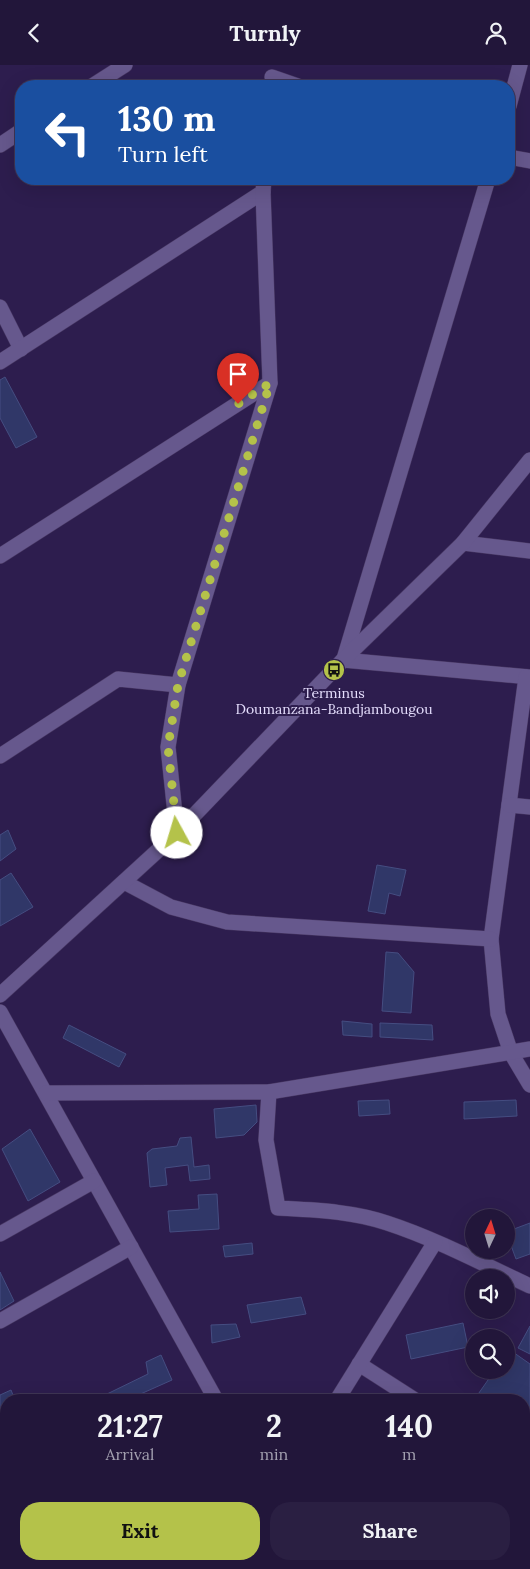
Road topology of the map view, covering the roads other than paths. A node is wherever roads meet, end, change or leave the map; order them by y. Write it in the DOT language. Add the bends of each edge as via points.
graph roads {
  1 [pos="125,65"];
  2 [pos="520,65"];
  3 [pos="101,80"];
  4 [pos="515,84"];
  5 [pos="15,135"];
  6 [pos="0,145"];
  7 [pos="515,158"];
  8 [pos="530,161"];
  9 [pos="263,185"];
  10 [pos="486,185"];
  11 [pos="0,307"];
  12 [pos="21,349"];
  13 [pos="0,362"];
  14 [pos="270,383"];
  15 [pos="530,460"];
  16 [pos="463,543"];
  17 [pos="530,551"];
  18 [pos="0,556"];
  19 [pos="343,660"];
  20 [pos="528,677"];
  21 [pos="178,685"];
  22 [pos="0,756"];
  23 [pos="509,805"];
  24 [pos="530,807"];
  25 [pos="177,833"];
  26 [pos="124,882"];
  27 [pos="491,939"];
  28 [pos="0,995"];
  29 [pos="0,1012"];
  30 [pos="530,1049"];
  31 [pos="511,1053"];
  32 [pos="530,1085"];
  33 [pos="269,1092"];
  34 [pos="46,1093"];
  35 [pos="94,1181"];
  36 [pos="0,1234"];
  37 [pos="435,1242"];
  38 [pos="131,1247"];
  39 [pos="530,1286"];
  40 [pos="0,1321"];
  41 [pos="360,1364"];
  42 [pos="213,1394"];
  43 [pos="341,1394"];
  44 [pos="406,1394"];
  1 -- 3 [label="street"];
  2 -- 4 [label="street"];
  5 -- 6 [label="street"];
  7 -- 8 [label="street"];
  9 -- 12 [label="street"];
  9 -- 14 [label="street"];
  10 -- 19 [label="street"];
  11 -- 12 [label="street"];
  12 -- 13 [label="street"];
  14 -- 18 [label="street"];
  14 -- 21 [label="street"];
  15 -- 16 [label="street"];
  16 -- 17 [label="street"];
  16 -- 19 [label="street"];
  19 -- 20 [label="street"];
  19 -- 25 [label="street"];
  20 -- 23 [label="street"];
  21 -- 22 [label="street" via="118,679"];
  21 -- 25 [label="street" via="168,747"];
  23 -- 24 [label="street"];
  23 -- 27 [label="street"];
  25 -- 26 [label="street"];
  26 -- 27 [label="street" via="171,907 227,921"];
  26 -- 28 [label="street"];
  27 -- 31 [label="street" via="498,1014"];
  29 -- 34 [label="street"];
  30 -- 31 [label="street"];
  31 -- 32 [label="street"];
  31 -- 33 [label="street"];
  33 -- 34 [label="street"];
  33 -- 37 [label="street" via="266,1141 278,1208 344,1213 386,1222"];
  34 -- 35 [label="street"];
  35 -- 36 [label="street"];
  35 -- 38 [label="street"];
  37 -- 39 [label="street"];
  37 -- 41 [label="street"];
  38 -- 40 [label="street"];
  38 -- 42 [label="street"];
  41 -- 43 [label="street"];
  41 -- 44 [label="street"];
}
